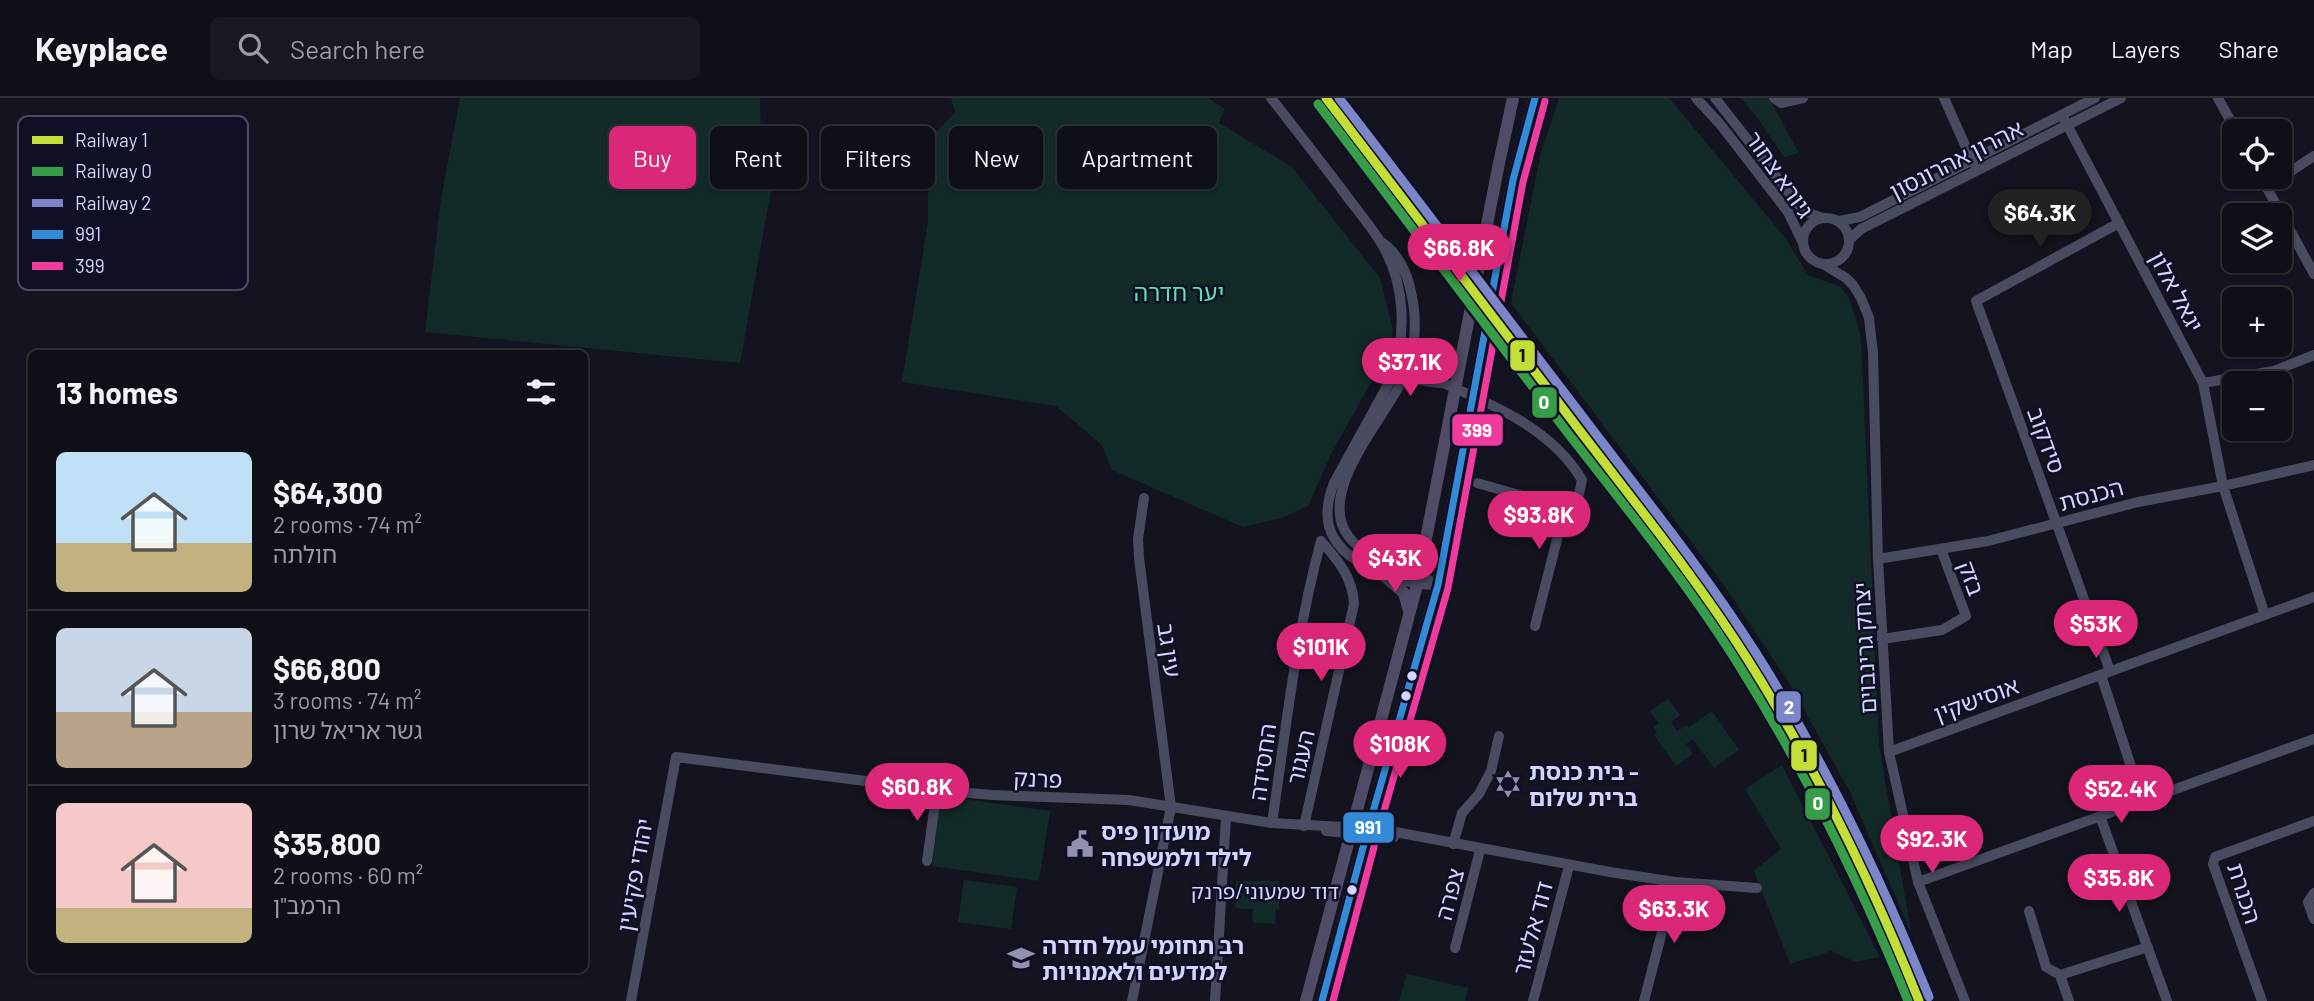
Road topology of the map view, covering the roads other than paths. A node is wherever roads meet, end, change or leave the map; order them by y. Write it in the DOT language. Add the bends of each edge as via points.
graph roads {
  1 [pos="1271,98"];
  2 [pos="1513,98"];
  3 [pos="1535,98"];
  4 [pos="1696,98"];
  5 [pos="1715,98"];
  6 [pos="1774,98"];
  7 [pos="1803,98"];
  8 [pos="1944,98"];
  9 [pos="2095,98"];
  10 [pos="2121,98"];
  11 [pos="2218,98"];
  12 [pos="2065,119"];
  13 [pos="2229,119"];
  14 [pos="2314,156"];
  15 [pos="1974,165"];
  16 [pos="2292,171"];
  17 [pos="2268,189"];
  18 [pos="1823,218"];
  19 [pos="1839,222"];
  20 [pos="2119,223"];
  21 [pos="1380,240"];
  22 [pos="1849,240"];
  23 [pos="1802,241"];
  24 [pos="1845,255"];
  25 [pos="1823,264"];
  26 [pos="2314,274"];
  27 [pos="1853,285"];
  28 [pos="2314,355"];
  29 [pos="1396,366"];
  30 [pos="1407,371"];
  31 [pos="2203,383"];
  32 [pos="2314,465"];
  33 [pos="1477,483"];
  34 [pos="2224,486"];
  35 [pos="1144,498"];
  36 [pos="1565,508"];
  37 [pos="2056,523"];
  38 [pos="1321,541"];
  39 [pos="1426,545"];
  40 [pos="1941,549"];
  41 [pos="1878,559"];
  42 [pos="1383,569"];
  43 [pos="1419,580"];
  44 [pos="1438,585"];
  45 [pos="2314,597"];
  46 [pos="1409,614"];
  47 [pos="2265,615"];
  48 [pos="1535,626"];
  49 [pos="1882,639"];
  50 [pos="2105,673"];
  51 [pos="1499,736"];
  52 [pos="2314,739"];
  53 [pos="1889,752"];
  54 [pos="676,757"];
  55 [pos="937,790"];
  56 [pos="2142,800"];
  57 [pos="1171,807"];
  58 [pos="2100,816"];
  59 [pos="1226,817"];
  60 [pos="2314,821"];
  61 [pos="1272,823"];
  62 [pos="1310,827"];
  63 [pos="1352,831"];
  64 [pos="1367,832"];
  65 [pos="1453,844"];
  66 [pos="1480,850"];
  67 [pos="927,861"];
  68 [pos="1569,866"];
  69 [pos="1675,882"];
  70 [pos="1918,882"];
  71 [pos="1757,888"];
  72 [pos="2314,893"];
  73 [pos="2029,911"];
  74 [pos="2314,919"];
  75 [pos="2147,947"];
  76 [pos="1455,948"];
  77 [pos="2060,975"];
  78 [pos="631,1001"];
  79 [pos="1132,1001"];
  80 [pos="1215,1001"];
  81 [pos="1307,1001"];
  82 [pos="1322,1001"];
  83 [pos="1533,1001"];
  84 [pos="1644,1001"];
  85 [pos="1965,1001"];
  86 [pos="2069,1001"];
  87 [pos="2167,1001"];
  88 [pos="2262,1001"];
  1 -- 21 [label="street"];
  2 -- 39 [label="main road, bridge"];
  3 -- 44 [label="main road, bridge" via="1513,180"];
  4 -- 23 [label="street, גיורא צחור" via="1788,212"];
  5 -- 18 [label="street, גיורא צחור" via="1797,203"];
  6 -- 7 [label="street" via="1781,103"];
  8 -- 15 [label="street"];
  9 -- 12 [label="street, אהרון אהרונסון"];
  10 -- 12 [label="street, אהרון אהרונסון"];
  11 -- 13 [label="street"];
  12 -- 15 [label="street, אהרון אהרונסון"];
  12 -- 20 [label="street, יגאל אלון"];
  14 -- 16 [label="street"];
  15 -- 19 [label="street, אהרון אהרונסון" via="1860,217"];
  15 -- 22 [label="street, אהרון אהרונסון"];
  17 -- 26 [label="street"];
  18 -- 19 [label="street"];
  18 -- 23 [label="street" via="1806,228"];
  19 -- 22 [label="street"];
  20 -- 31 [label="street, יגאל אלון"];
  20 -- 37 [label="street, סידקוב" via="1976,301"];
  21 -- 29 [label="street" via="1402,307"];
  21 -- 30 [label="street" via="1395,253 1410,285 1414,323"];
  22 -- 24 [label="street"];
  23 -- 25 [label="street" via="1808,256"];
  24 -- 25 [label="street" via="1835,263"];
  24 -- 27 [label="street, יצחק גרינבוים"];
  25 -- 27 [label="street, יצחק גרינבוים"];
  27 -- 41 [label="street, יצחק גרינבוים" via="1869,318 1872,337"];
  28 -- 31 [label="street" via="2274,371"];
  29 -- 30 [label="street"];
  29 -- 42 [label="street" via="1328,498 1329,526 1337,541 1353,556"];
  30 -- 36 [label="street" via="1507,413 1543,437 1582,480 1580,493"];
  30 -- 42 [label="street" via="1346,476 1338,499 1339,518 1350,540"];
  31 -- 34 [label="street, יגאל אלון"];
  32 -- 34 [label="street, הכנסת"];
  33 -- 36 [label="street"];
  34 -- 37 [label="street, הכנסת"];
  34 -- 47 [label="street, יגאל אלון"];
  35 -- 57 [label="street, עין גב" via="1139,558"];
  36 -- 48 [label="street"];
  37 -- 40 [label="street, הכנסת"];
  37 -- 50 [label="street, סידקוב"];
  38 -- 61 [label="street, החסידה" via="1292,686"];
  38 -- 62 [label="street, העגור" via="1347,574 1354,604"];
  39 -- 42 [label="main road" via="1418,556"];
  39 -- 43 [label="main road"];
  40 -- 41 [label="street, הכנסת"];
  40 -- 49 [label="street, בזק" via="1966,616 1942,630"];
  41 -- 49 [label="street, יצחק גרינבוים"];
  42 -- 43 [label="street"];
  42 -- 46 [label="main road" via="1404,593"];
  43 -- 44 [label="street"];
  43 -- 46 [label="main road"];
  44 -- 64 [label="main road"];
  45 -- 47 [label="street, אוסישקין"];
  46 -- 63 [label="main road"];
  47 -- 50 [label="street, אוסישקין"];
  49 -- 53 [label="street, יצחק גרינבוים"];
  50 -- 53 [label="street, אוסישקין"];
  50 -- 56 [label="street, סידקוב"];
  51 -- 65 [label="street" via="1491,771 1462,813"];
  52 -- 56 [label="street"];
  53 -- 70 [label="street, יצחק גרינבוים"];
  54 -- 55 [label="street, פרנק"];
  54 -- 78 [label="street, יהודי פקיעין"];
  55 -- 57 [label="street, פרנק" via="1129,800"];
  55 -- 67 [label="street"];
  56 -- 58 [label="street"];
  57 -- 59 [label="street, פרנק"];
  57 -- 79 [label="street, עין גב"];
  58 -- 70 [label="street"];
  58 -- 75 [label="street"];
  59 -- 61 [label="street, פרנק"];
  59 -- 80 [label="street"];
  60 -- 88 [label="street, הכנרת" via="2215,857 2213,864"];
  61 -- 62 [label="street, פרנק"];
  62 -- 63 [label="street, פרנק"];
  63 -- 64 [label="street, פרנק"];
  63 -- 81 [label="main road"];
  64 -- 65 [label="street, פרנק"];
  64 -- 82 [label="main road"];
  65 -- 66 [label="street, פרנק"];
  66 -- 68 [label="street, פרנק"];
  66 -- 76 [label="street, צפרה"];
  68 -- 69 [label="street, פרנק"];
  68 -- 83 [label="street, דוד אלעזר"];
  69 -- 71 [label="street, פרנק"];
  69 -- 84 [label="street"];
  70 -- 85 [label="street, יצחק גרינבוים"];
  72 -- 74 [label="street" via="2308,902"];
  73 -- 77 [label="street" via="2046,967"];
  75 -- 77 [label="street"];
  75 -- 87 [label="street"];
  77 -- 86 [label="street"];
}
